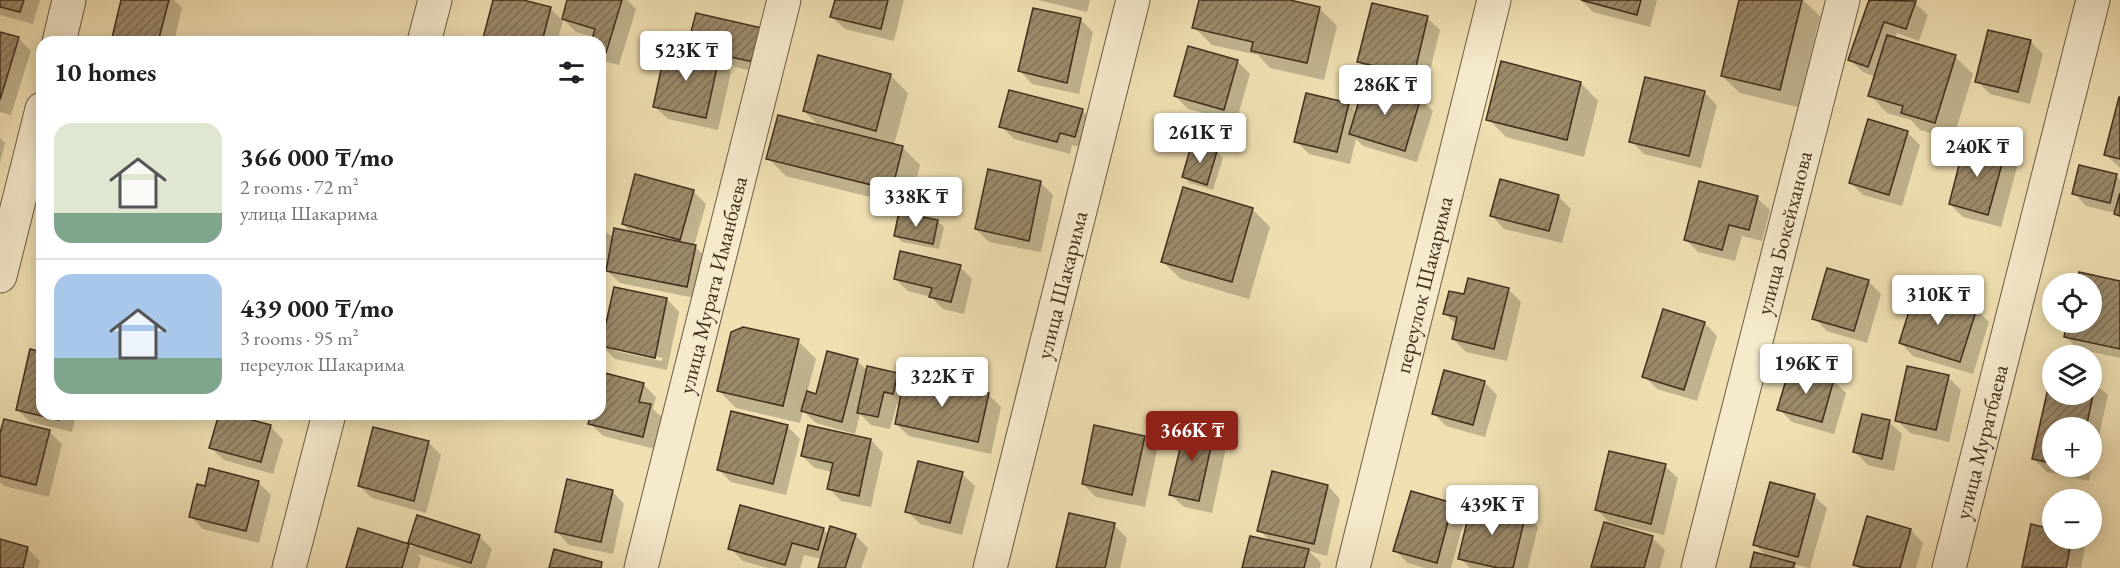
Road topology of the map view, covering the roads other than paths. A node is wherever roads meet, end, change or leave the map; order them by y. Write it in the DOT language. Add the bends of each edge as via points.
graph roads {
  1 [pos="69,0"];
  2 [pos="435,0"];
  3 [pos="784,0"];
  4 [pos="1133,0"];
  5 [pos="1494,0"];
  6 [pos="1843,0"];
  7 [pos="2093,0"];
  8 [pos="60,36"];
  9 [pos="426,36"];
  10 [pos="36,133"];
  11 [pos="0,276"];
  12 [pos="327,420"];
  13 [pos="289,568"];
  14 [pos="641,568"];
  15 [pos="990,568"];
  16 [pos="1353,568"];
  17 [pos="1698,568"];
  18 [pos="1949,568"];
  1 -- 8 [label="street"];
  2 -- 9 [label="street"];
  3 -- 14 [label="street, улица Мурата Иманбаева"];
  4 -- 15 [label="street, улица Шакарима"];
  5 -- 16 [label="street, переулок Шакарима"];
  6 -- 17 [label="street, улица Бокейханова"];
  7 -- 18 [label="street, улица Муратбаева"];
  10 -- 11 [label="street"];
  12 -- 13 [label="street"];
}
